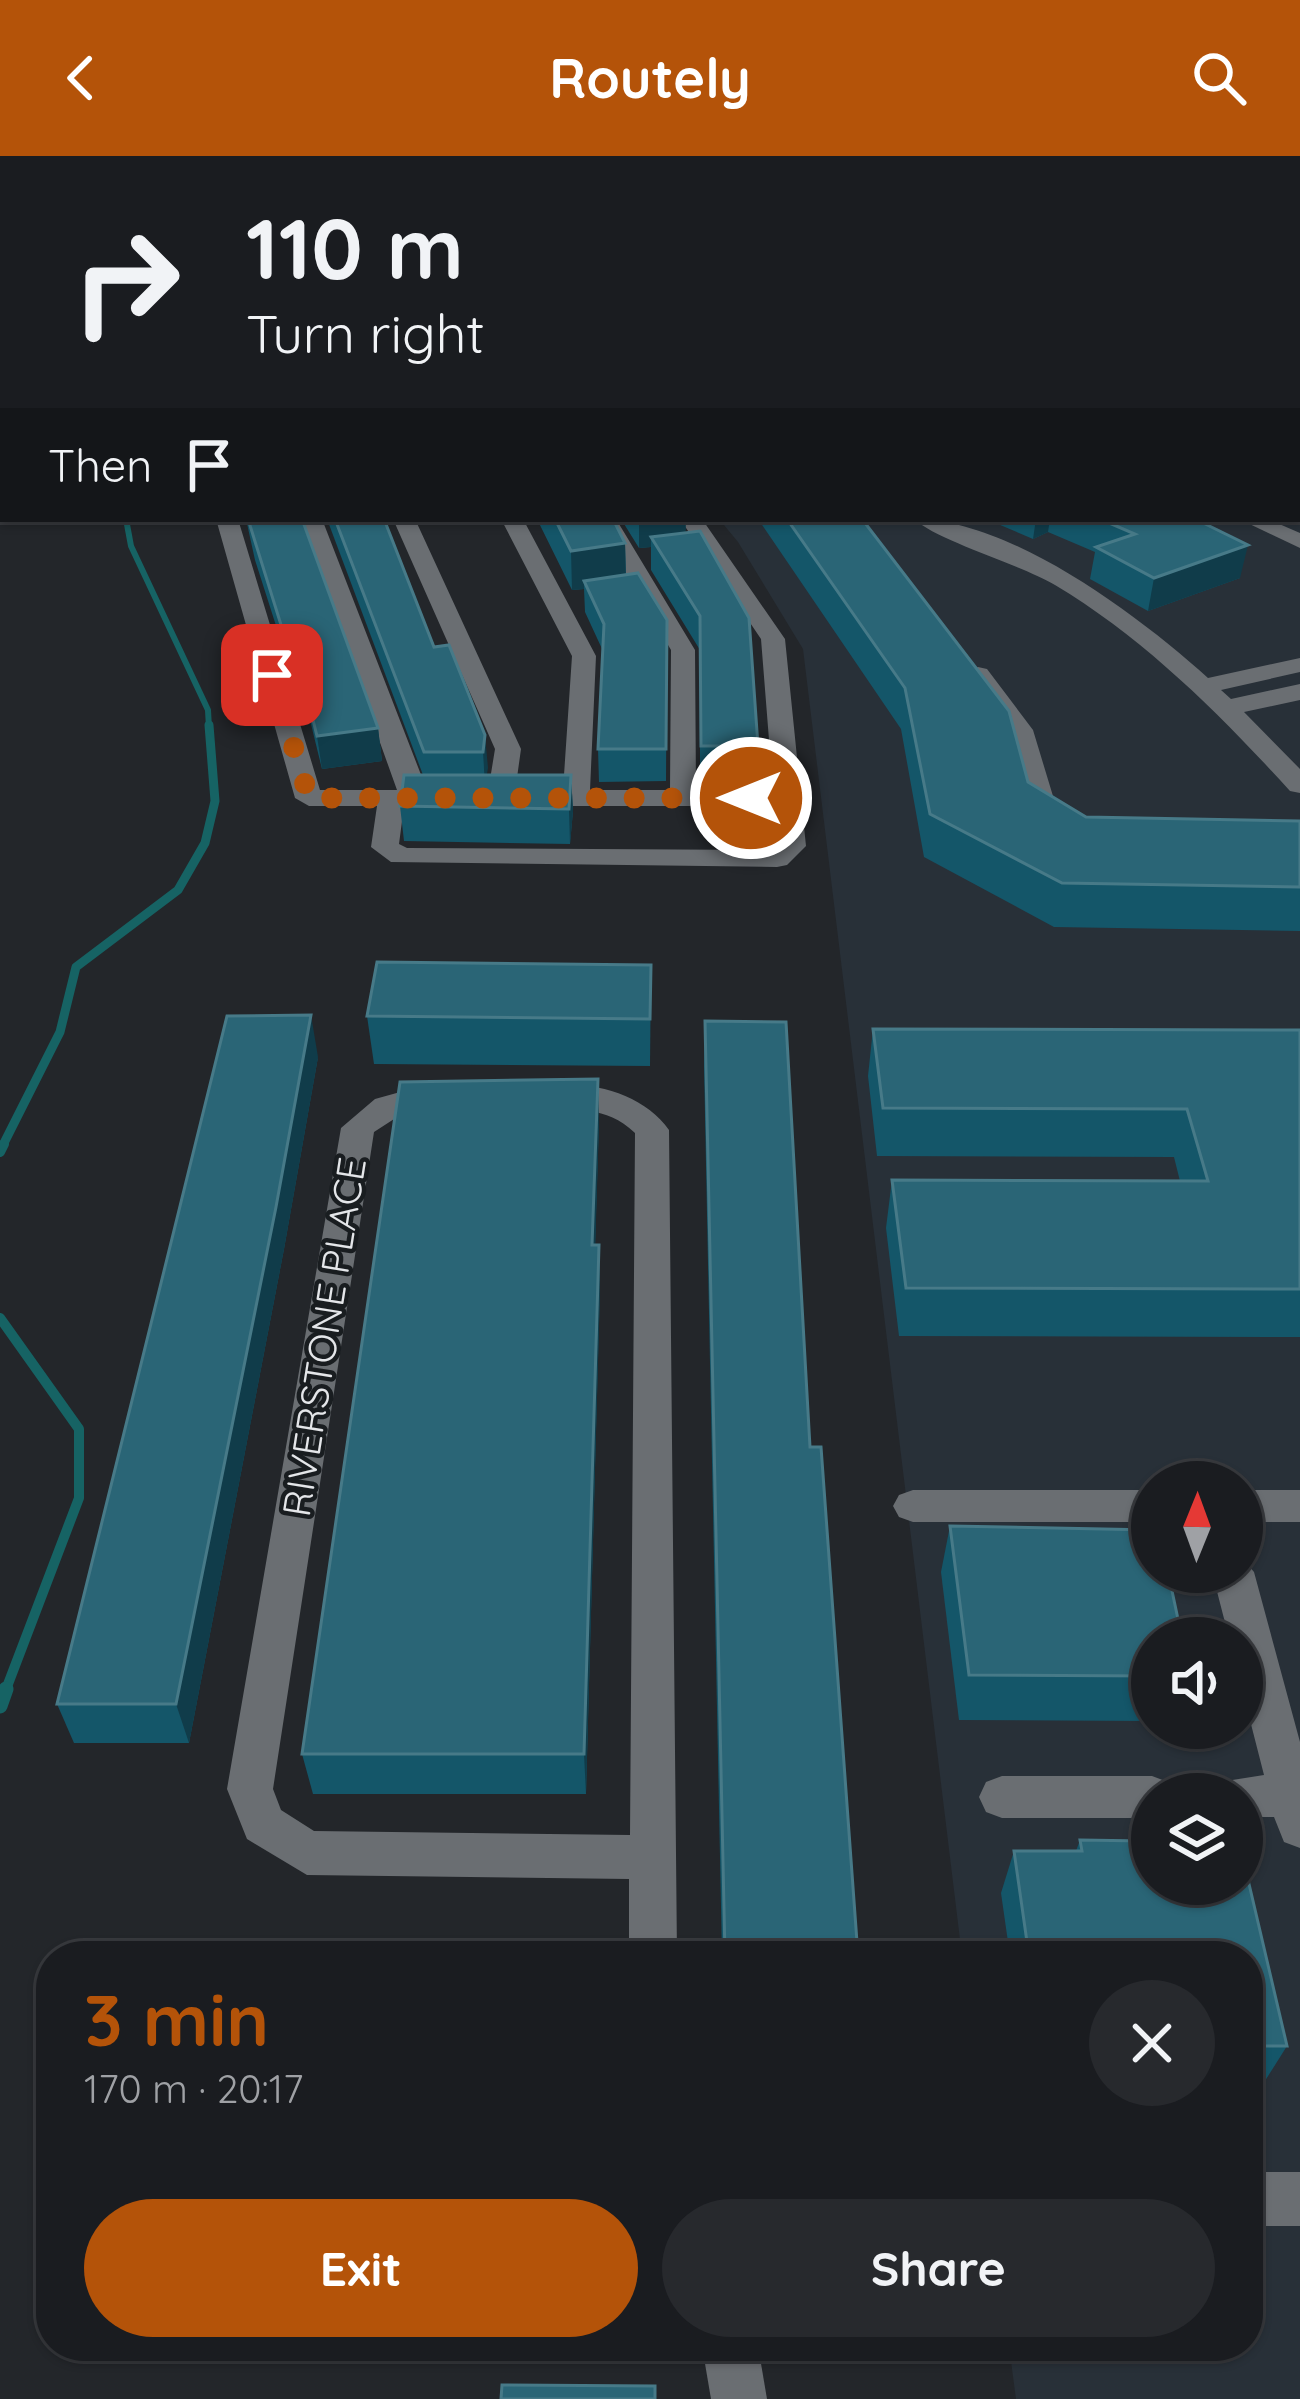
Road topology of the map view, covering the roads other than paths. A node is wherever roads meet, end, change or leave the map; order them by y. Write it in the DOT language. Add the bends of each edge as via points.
graph roads {
  1 [pos="228,522"];
  2 [pos="312,522"];
  3 [pos="405,522"];
  4 [pos="514,522"];
  5 [pos="607,522"];
  6 [pos="692,522"];
  7 [pos="933,522"];
  8 [pos="1257,522"];
  9 [pos="1300,541"];
  10 [pos="966,659"];
  11 [pos="1298,674"];
  12 [pos="1203,686"];
  13 [pos="1228,707"];
  14 [pos="1300,785"];
  15 [pos="414,798"];
  16 [pos="576,798"];
  17 [pos="682,798"];
  18 [pos="786,798"];
  19 [pos="1086,837"];
  20 [pos="1131,1506"];
  21 [pos="1263,1506"];
  22 [pos="1300,1506"];
  23 [pos="913,1507"];
  24 [pos="1239,1593"];
  25 [pos="1131,1797"];
  26 [pos="1001,1798"];
  27 [pos="1263,1802"];
  28 [pos="1296,1811"];
  29 [pos="653,1857"];
  30 [pos="653,1941"];
  31 [pos="1263,2199"];
  32 [pos="1300,2199"];
  33 [pos="733,2361"];
  34 [pos="740,2399"];
  1 -- 15 [label="street" via="309,798"];
  2 -- 15 [label="street"];
  3 -- 16 [label="street" via="508,749 490,798"];
  4 -- 16 [label="street" via="568,603 584,656"];
  5 -- 17 [label="street" via="640,560 636,592 683,650"];
  6 -- 18 [label="street" via="702,551 773,639"];
  7 -- 12 [label="street" via="1064,581"];
  8 -- 9 [label="street"];
  10 -- 19 [label="street" via="1014,717 1044,809"];
  11 -- 12 [label="street"];
  11 -- 13 [label="street"];
  12 -- 13 [label="street"];
  13 -- 14 [label="street"];
  15 -- 18 [label="street" via="385,847 401,856 777,859 792,846"];
  16 -- 17 [label="street"];
  17 -- 18 [label="street"];
  20 -- 23 [label="street"];
  21 -- 22 [label="street"];
  24 -- 28 [label="street"];
  25 -- 26 [label="street"];
  27 -- 28 [label="street"];
  29 -- 29 [label="street, RIVERSTONE PLACE" via="652,1130 633,1109 598,1097 418,1093 358,1128 250,1789 263,1824 307,1853"];
  29 -- 30 [label="street, RIVERSTONE PLACE"];
  31 -- 32 [label="street"];
  33 -- 34 [label="street"];
}
